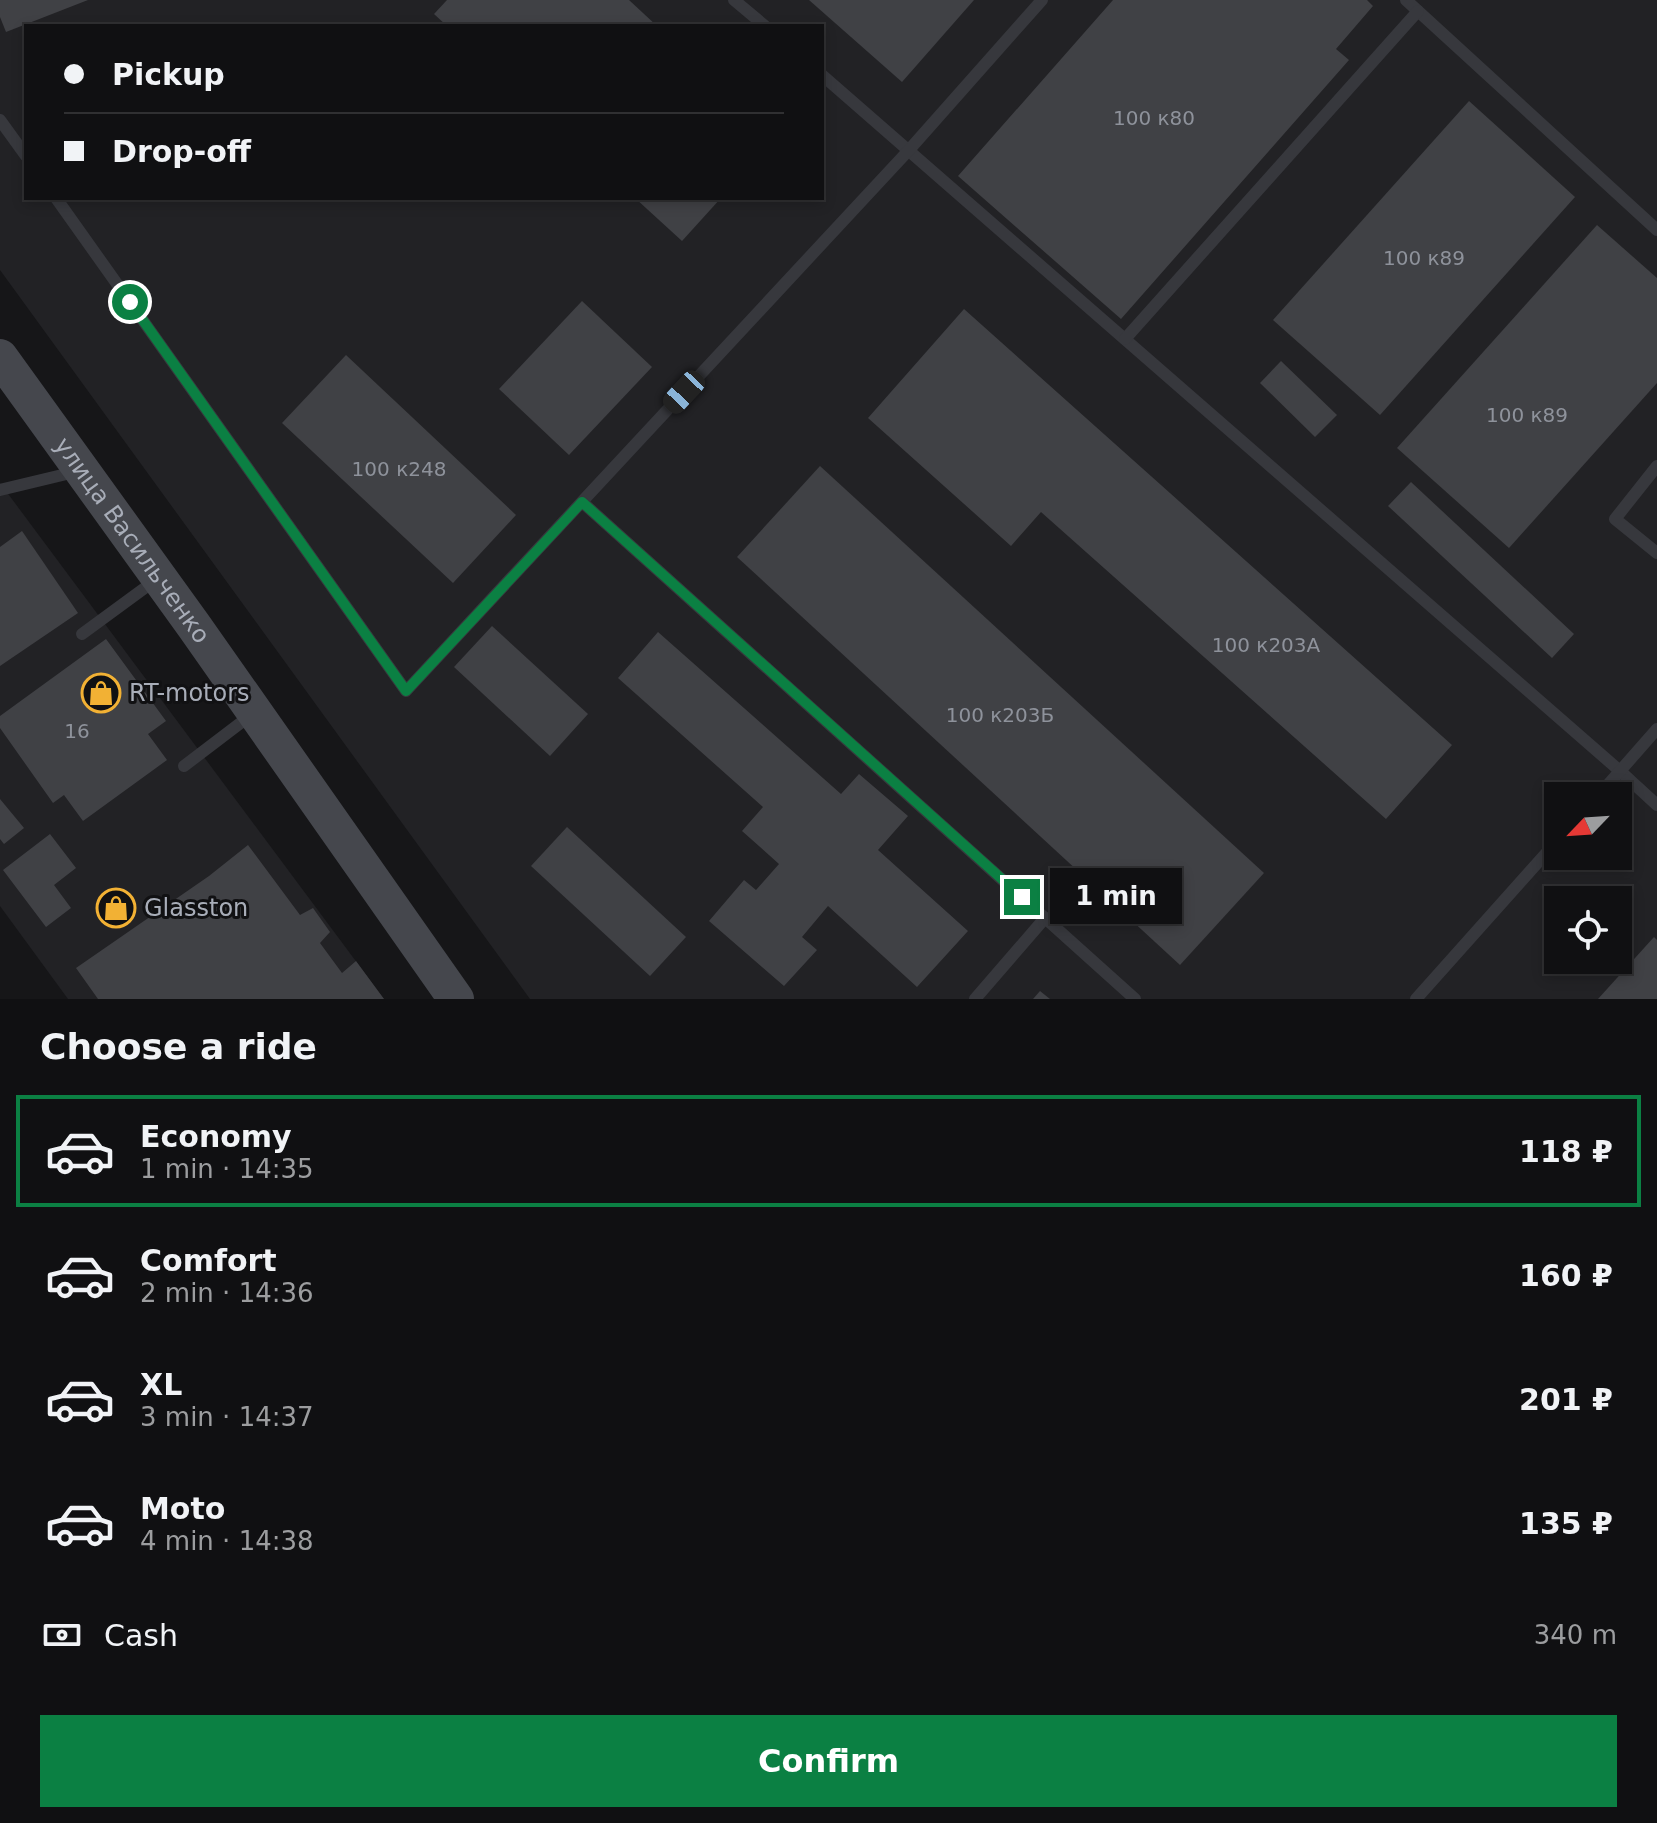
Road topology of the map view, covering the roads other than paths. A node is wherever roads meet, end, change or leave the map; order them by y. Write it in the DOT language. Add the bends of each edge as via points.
graph roads {
  1 [pos="734,0"];
  2 [pos="1042,0"];
  3 [pos="1406,0"];
  4 [pos="1418,11"];
  5 [pos="763,24"];
  6 [pos="824,77"];
  7 [pos="0,120"];
  8 [pos="909,150"];
  9 [pos="24,153"];
  10 [pos="57,200"];
  11 [pos="1657,230"];
  12 [pos="1125,339"];
  13 [pos="0,357"];
  14 [pos="1657,466"];
  15 [pos="82,470"];
  16 [pos="0,490"];
  17 [pos="582,502"];
  18 [pos="1657,553"];
  19 [pos="159,577"];
  20 [pos="82,634"];
  21 [pos="255,712"];
  22 [pos="1657,729"];
  23 [pos="184,766"];
  24 [pos="1620,771"];
  25 [pos="1610,782"];
  26 [pos="1657,805"];
  27 [pos="1544,856"];
  28 [pos="1045,918"];
  29 [pos="456,999"];
  30 [pos="975,999"];
  31 [pos="1135,999"];
  32 [pos="1416,999"];
  1 -- 5 [label="lane"];
  2 -- 8 [label="lane"];
  3 -- 4 [label="lane"];
  4 -- 11 [label="lane"];
  4 -- 12 [label="lane"];
  6 -- 8 [label="lane"];
  7 -- 9 [label="lane"];
  8 -- 12 [label="lane"];
  8 -- 17 [label="lane"];
  10 -- 17 [label="lane" via="406,691"];
  12 -- 24 [label="lane"];
  13 -- 15 [label="main road, улица Васильченко"];
  14 -- 18 [label="lane" via="1615,519"];
  15 -- 16 [label="lane"];
  15 -- 19 [label="main road, улица Васильченко"];
  17 -- 28 [label="lane"];
  19 -- 20 [label="lane"];
  19 -- 21 [label="main road, улица Васильченко"];
  21 -- 23 [label="lane"];
  21 -- 29 [label="main road, улица Васильченко"];
  22 -- 24 [label="lane"];
  24 -- 25 [label="lane"];
  24 -- 26 [label="lane"];
  27 -- 32 [label="lane"];
  28 -- 30 [label="lane"];
  28 -- 31 [label="lane"];
}
